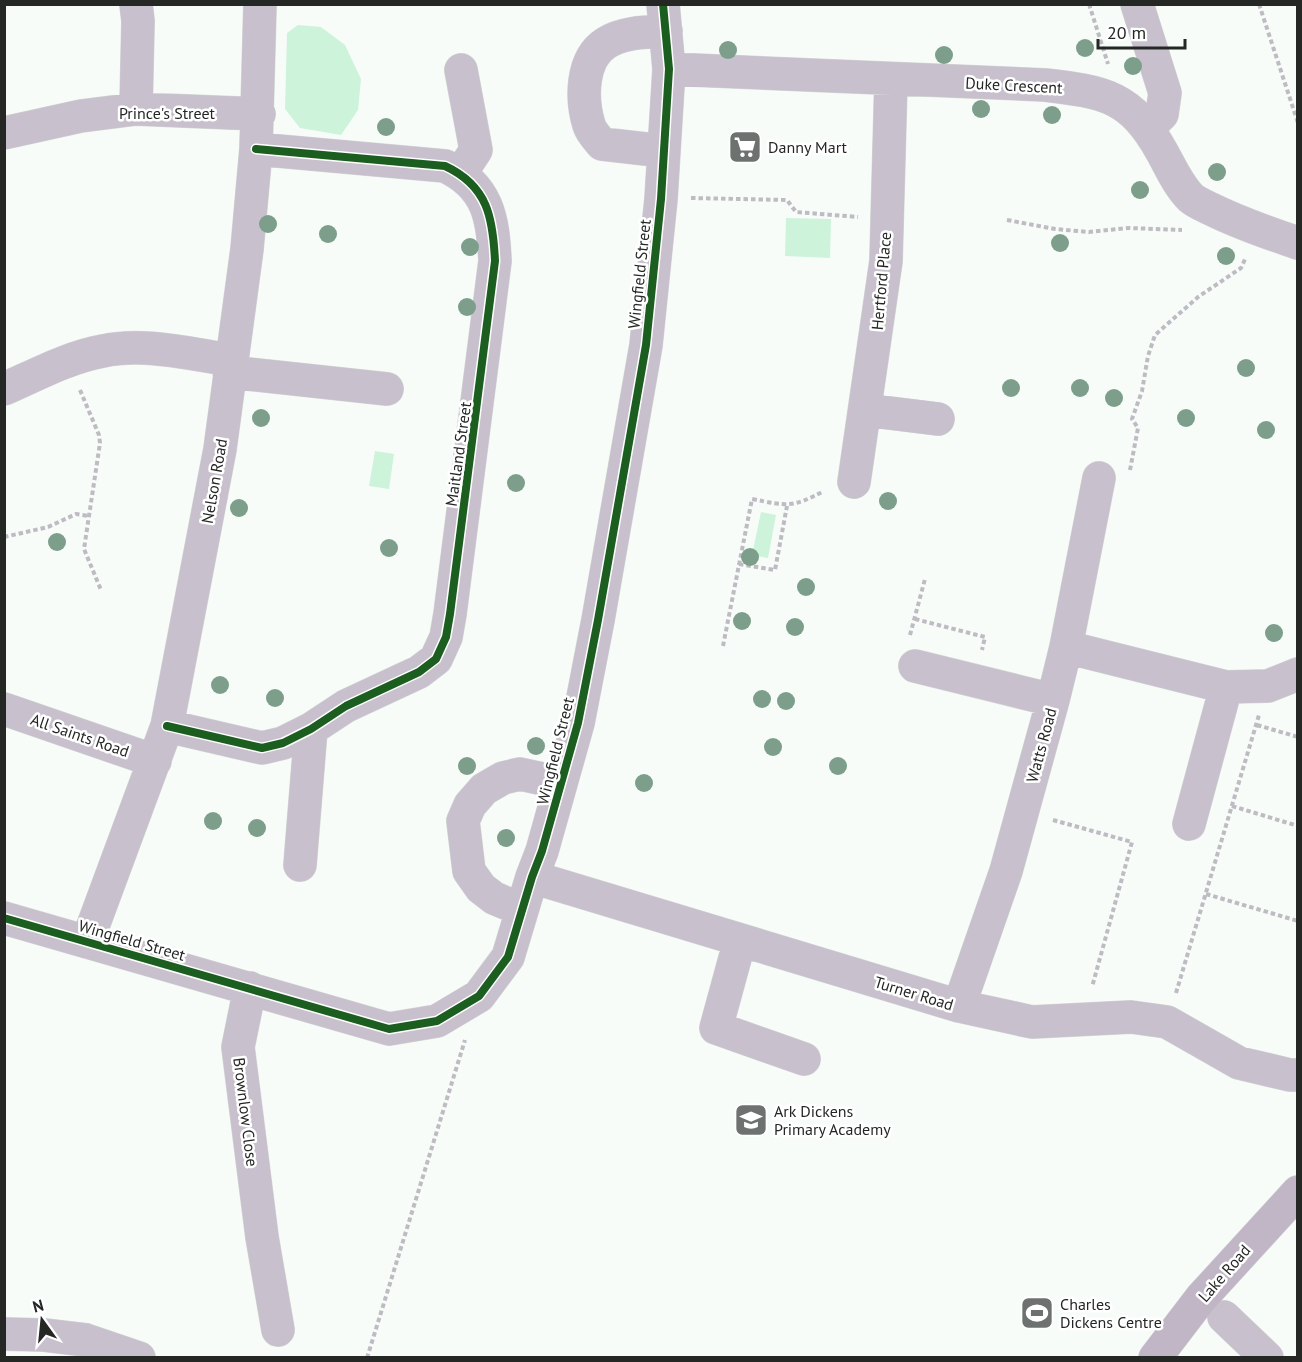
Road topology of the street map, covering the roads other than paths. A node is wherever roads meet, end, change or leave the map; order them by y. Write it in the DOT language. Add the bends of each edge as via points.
graph roads {
  1 [pos="136,4"];
  2 [pos="260,4"];
  3 [pos="1137,4"];
  4 [pos="664,18"];
  5 [pos="669,69"];
  6 [pos="461,70"];
  7 [pos="891,79"];
  8 [pos="136,109"];
  9 [pos="259,114"];
  10 [pos="1148,128"];
  11 [pos="4,133"];
  12 [pos="256,149"];
  13 [pos="663,151"];
  14 [pos="461,173"];
  15 [pos="1298,243"];
  16 [pos="230,366"];
  17 [pos="4,389"];
  18 [pos="387,389"];
  19 [pos="865,410"];
  20 [pos="938,419"];
  21 [pos="1112,476"];
  22 [pos="841,485"];
  23 [pos="1066,647"];
  24 [pos="915,666"];
  25 [pos="1283,680"];
  26 [pos="1226,687"];
  27 [pos="1053,700"];
  28 [pos="4,709"];
  29 [pos="167,726"];
  30 [pos="311,729"];
  31 [pos="155,760"];
  32 [pos="561,783"];
  33 [pos="1189,824"];
  34 [pos="300,865"];
  35 [pos="532,877"];
  36 [pos="522,910"];
  37 [pos="4,918"];
  38 [pos="740,940"];
  39 [pos="87,942"];
  40 [pos="250,988"];
  41 [pos="959,1006"];
  42 [pos="804,1059"];
  43 [pos="1298,1075"];
  44 [pos="1298,1192"];
  45 [pos="1224,1317"];
  46 [pos="278,1330"];
  47 [pos="4,1334"];
  48 [pos="137,1357"];
  49 [pos="1155,1358"];
  50 [pos="1266,1358"];
  1 -- 8 [label="street"];
  2 -- 9 [label="street, Nelson Road"];
  3 -- 10 [label="street" via="1166,93 1162,114"];
  4 -- 5 [label="street, Wingfield Street"];
  4 -- 13 [label="street" via="607,42 593,54 584,90 589,127 602,144"];
  5 -- 7 [label="street, Duke Crescent"];
  5 -- 13 [label="street, Wingfield Street"];
  6 -- 14 [label="street" via="476,150"];
  7 -- 10 [label="street, Duke Crescent" via="1074,88 1126,106"];
  7 -- 19 [label="street, Hertford Place" via="886,261"];
  8 -- 9 [label="street, Prince's Street"];
  8 -- 11 [label="street, Prince's Street"];
  9 -- 12 [label="street, Nelson Road"];
  10 -- 15 [label="street, Duke Crescent" via="1179,184 1193,200 1235,221"];
  12 -- 14 [label="street" via="445,166"];
  12 -- 16 [label="street, Nelson Road"];
  13 -- 32 [label="street, Wingfield Street" via="646,345 598,620 578,723"];
  14 -- 30 [label="street, Maitland Street" via="487,206 494,231 495,261 446,637 436,659 419,672 346,706"];
  16 -- 17 [label="street" via="143,347 104,350"];
  16 -- 18 [label="street"];
  16 -- 29 [label="street, Nelson Road" via="220,448"];
  19 -- 20 [label="street"];
  19 -- 22 [label="street, Hertford Place"];
  21 -- 23 [label="street, Watts Road"];
  23 -- 26 [label="street"];
  23 -- 27 [label="street, Watts Road"];
  24 -- 27 [label="street"];
  25 -- 26 [label="street"];
  26 -- 33 [label="street"];
  27 -- 41 [label="street, Watts Road" via="1006,872"];
  28 -- 31 [label="street, All Saints Road"];
  29 -- 30 [label="street, Maitland Street" via="262,748 284,743"];
  29 -- 31 [label="street, Nelson Road"];
  30 -- 34 [label="street"];
  31 -- 39 [label="street, Nelson Road"];
  32 -- 35 [label="street, Wingfield Street"];
  32 -- 36 [label="street" via="520,774 503,778 484,789 463,821 469,871 494,898"];
  35 -- 36 [label="street, Wingfield Street"];
  35 -- 38 [label="street, Turner Road"];
  36 -- 40 [label="street, Wingfield Street" via="508,957 479,996 437,1021 389,1029"];
  37 -- 39 [label="street, Wingfield Street"];
  38 -- 41 [label="street, Turner Road"];
  38 -- 42 [label="street" via="716,1028"];
  39 -- 40 [label="street, Wingfield Street"];
  40 -- 46 [label="street, Brownlow Close" via="238,1047"];
  41 -- 43 [label="street, Turner Road" via="1032,1022 1131,1017 1167,1022 1239,1063"];
  44 -- 49 [label="main road, Lake Road" via="1201,1298"];
  45 -- 50 [label="street"];
  47 -- 48 [label="street" via="86,1340"];
}
